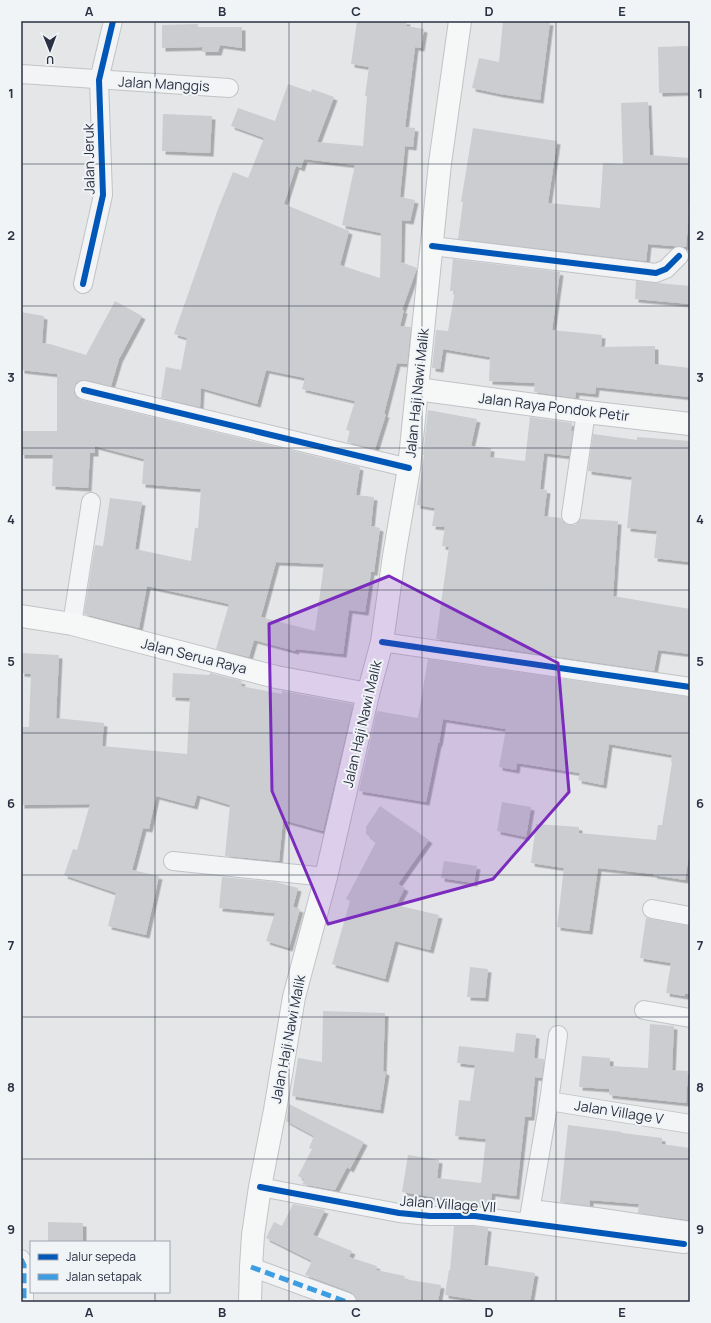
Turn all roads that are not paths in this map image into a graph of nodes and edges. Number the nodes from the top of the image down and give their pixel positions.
1 (113, 21) edge
2 (460, 21) edge
3 (21, 74) edge
4 (99, 80) junction
5 (229, 88) dead end
6 (432, 246) junction
7 (679, 256) dead end
8 (82, 284) dead end
9 (417, 389) junction
10 (84, 390) dead end
11 (586, 412) junction
12 (690, 424) edge
13 (409, 468) junction
14 (91, 502) dead end
15 (572, 515) dead end
16 (21, 616) edge
17 (72, 624) junction
18 (382, 642) junction
19 (690, 687) edge
20 (368, 694) junction
21 (173, 861) dead end
22 (326, 877) junction
23 (652, 909) dead end
24 (690, 916) edge
25 (644, 1010) dead end
26 (690, 1018) edge
27 (558, 1035) dead end
28 (549, 1101) junction
29 (690, 1124) edge
30 (260, 1187) junction
31 (530, 1216) junction
32 (687, 1237) edge
33 (21, 1259) edge
34 (251, 1267) junction
35 (24, 1302) edge
36 (250, 1302) edge
37 (347, 1302) edge

1 - 4 street, Jalan Jeruk
2 - 6 main road, Jalan Haji Nawi Malik
3 - 4 street, Jalan Manggis
4 - 5 street, Jalan Manggis
4 - 8 street, Jalan Jeruk
6 - 7 street
6 - 9 main road, Jalan Haji Nawi Malik
9 - 11 main road, Jalan Raya Pondok Petir
9 - 13 main road, Jalan Haji Nawi Malik
10 - 13 street
11 - 12 main road, Jalan Raya Pondok Petir
11 - 15 street
13 - 18 main road, Jalan Haji Nawi Malik
14 - 17 street
16 - 17 main road, Jalan Serua Raya
17 - 20 main road, Jalan Serua Raya
18 - 19 street
18 - 20 main road, Jalan Haji Nawi Malik
20 - 22 main road, Jalan Haji Nawi Malik
21 - 22 street
22 - 30 main road, Jalan Haji Nawi Malik
23 - 24 street
25 - 26 street
27 - 28 street
28 - 29 street, Jalan Village V
28 - 31 street
30 - 31 street, Jalan Village VII
30 - 34 main road, Jalan Haji Nawi Malik
31 - 32 street, Jalan Village VII
33 - 35 street
34 - 36 main road, Jalan Haji Nawi Malik
34 - 37 street

